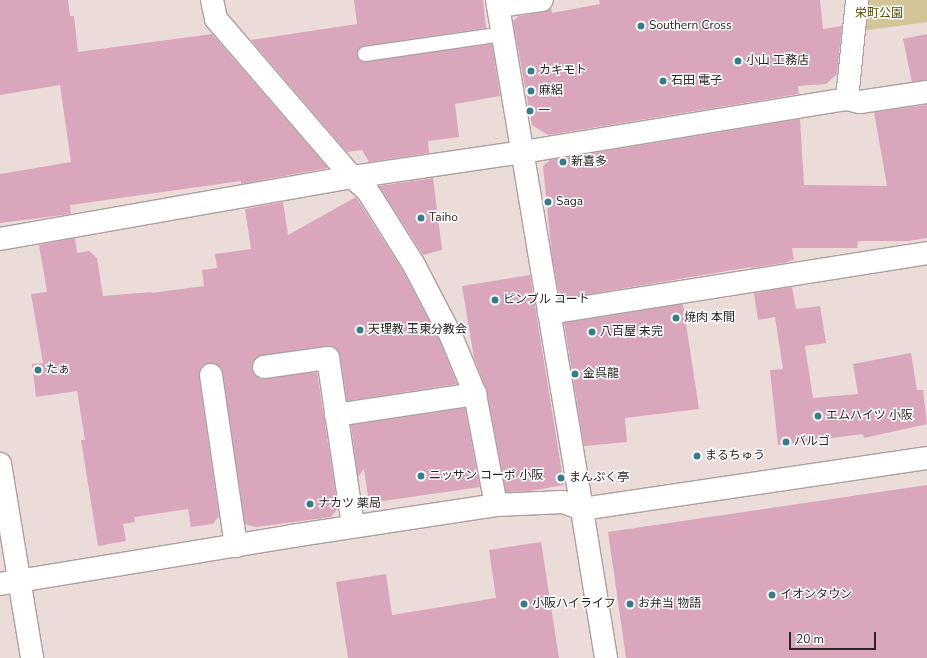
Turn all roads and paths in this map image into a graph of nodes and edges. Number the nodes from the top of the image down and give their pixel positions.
1 (212, 0) edge
2 (542, 0) edge
3 (857, 0) edge
4 (497, 3) edge
5 (502, 34) junction
6 (365, 54) dead end
7 (927, 92) edge
8 (847, 99) junction
9 (523, 152) junction
10 (352, 177) junction
11 (0, 239) edge
12 (927, 253) edge
13 (549, 313) junction
14 (264, 367) dead end
15 (211, 375) dead end
16 (475, 394) junction
17 (336, 415) junction
18 (927, 458) edge
19 (0, 464) edge
20 (496, 505) junction
21 (582, 509) junction
22 (353, 526) junction
23 (236, 546) junction
24 (9, 583) edge
25 (32, 658) edge
26 (606, 658) edge

1 - 10 street
2 - 4 street
3 - 8 street
4 - 5 street
5 - 6 lane
5 - 9 street
7 - 8 street
8 - 9 street
9 - 10 street
9 - 13 street
10 - 11 street
10 - 16 street
12 - 13 street
13 - 21 street
14 - 17 street
15 - 23 street
16 - 17 street
16 - 20 street
17 - 22 street
18 - 21 street
19 - 24 street
20 - 21 street
20 - 22 street
21 - 26 street
22 - 23 street
23 - 24 street
24 - 25 street

